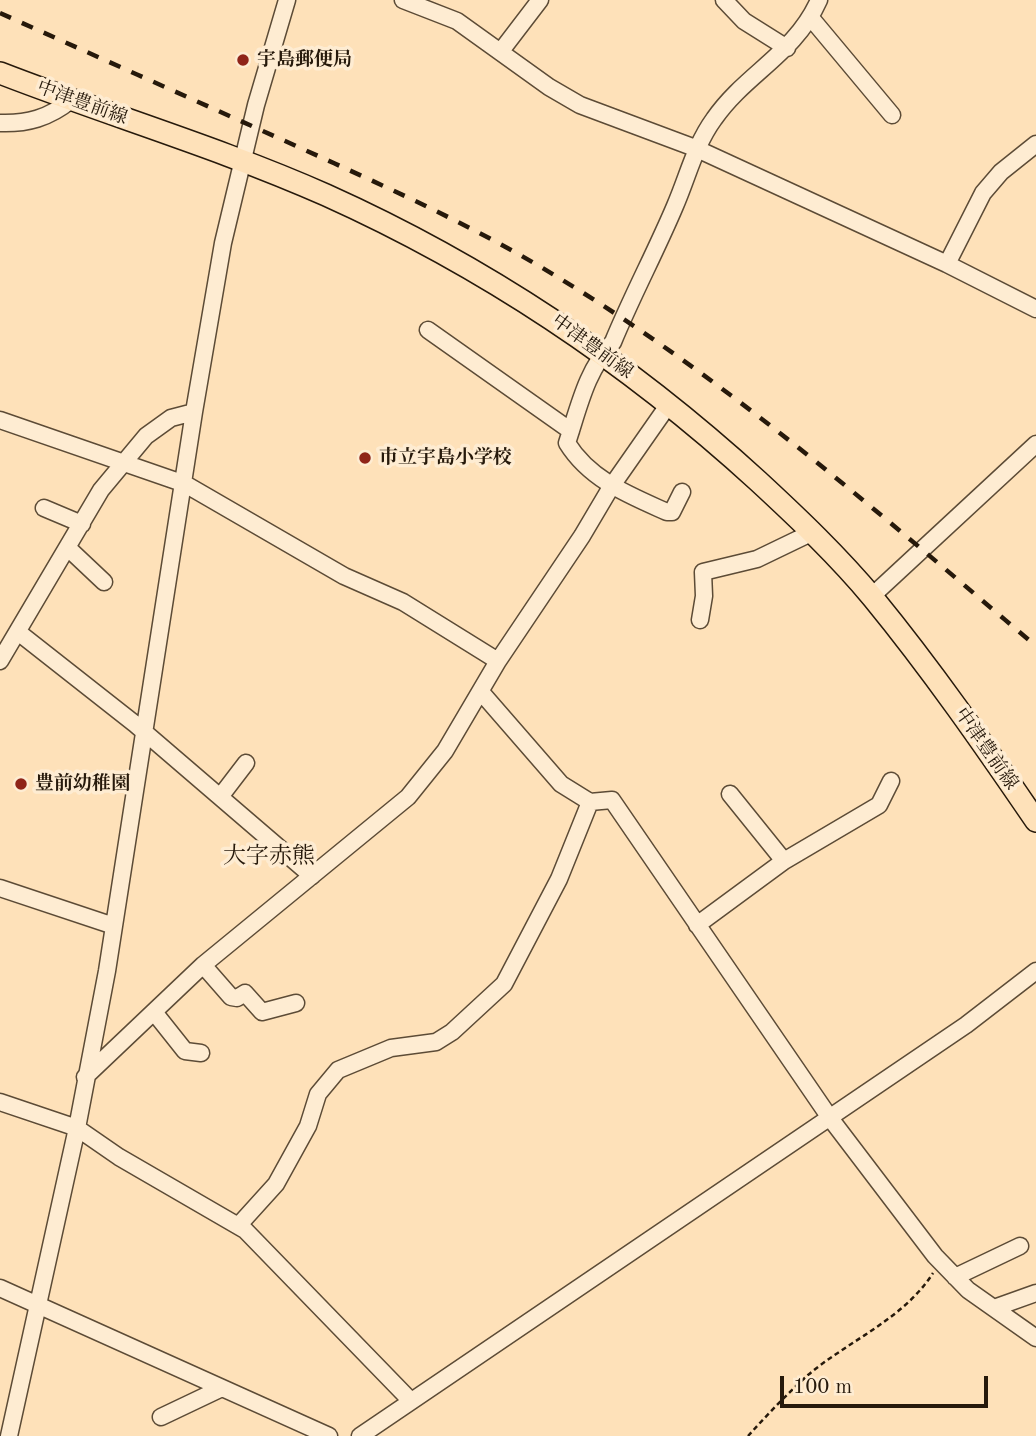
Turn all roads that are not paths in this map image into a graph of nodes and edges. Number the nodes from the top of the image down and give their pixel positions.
1 (287, 0) edge
2 (403, 0) edge
3 (540, 0) edge
4 (724, 0) edge
5 (818, 0) edge
6 (811, 18) junction
7 (787, 48) junction
8 (500, 51) junction
9 (0, 73) edge
10 (71, 100) junction
11 (892, 115) dead end
12 (0, 122) edge
13 (1036, 144) edge
14 (695, 148) junction
15 (242, 160) junction
16 (947, 264) junction
17 (1036, 309) edge
18 (428, 330) dead end
19 (603, 353) junction
20 (669, 404) junction
21 (194, 412) junction
22 (0, 420) edge
23 (571, 431) junction
24 (1036, 444) edge
25 (126, 462) junction
26 (185, 484) junction
27 (611, 487) junction
28 (682, 492) dead end
29 (44, 508) dead end
30 (82, 524) junction
31 (813, 533) junction
32 (69, 549) junction
33 (104, 582) dead end
34 (872, 596) junction
35 (699, 620) dead end
36 (18, 632) junction
37 (0, 661) edge
38 (498, 661) junction
39 (481, 692) junction
40 (145, 734) junction
41 (246, 763) dead end
42 (891, 781) dead end
43 (730, 794) dead end
44 (220, 797) junction
45 (590, 803) junction
46 (1036, 821) edge
47 (785, 861) junction
48 (312, 876) junction
49 (0, 888) edge
50 (697, 925) junction
51 (114, 926) junction
52 (203, 965) junction
53 (1036, 971) edge
54 (296, 1003) dead end
55 (153, 1012) junction
56 (201, 1053) dead end
57 (85, 1077) junction
58 (0, 1102) edge
59 (830, 1118) junction
60 (77, 1128) junction
61 (238, 1226) junction
62 (1020, 1246) dead end
63 (955, 1277) junction
64 (0, 1288) edge
65 (1036, 1293) edge
66 (36, 1305) junction
67 (995, 1308) junction
68 (1036, 1338) edge
69 (222, 1388) junction
70 (411, 1401) junction
71 (161, 1417) dead end
72 (9, 1436) edge
73 (328, 1436) edge
74 (360, 1436) edge

1 - 15 street
2 - 8 street
3 - 8 street
4 - 7 street
5 - 6 street
6 - 7 street
6 - 11 street
7 - 14 street
8 - 14 street
9 - 10 main road, 中津豊前線
10 - 12 street
10 - 15 main road, 中津豊前線
13 - 16 street
14 - 16 street
14 - 19 street
15 - 19 main road, 中津豊前線
15 - 21 street
16 - 17 street
18 - 23 street
19 - 20 main road, 中津豊前線
19 - 23 street
20 - 27 street
20 - 31 main road, 中津豊前線
21 - 25 street
21 - 26 street
22 - 25 street
23 - 27 street
24 - 34 street
25 - 26 street
25 - 30 street
26 - 38 street
26 - 40 street
27 - 28 street
27 - 38 street
29 - 30 street
30 - 32 street
31 - 34 main road, 中津豊前線
31 - 35 street
32 - 33 street
32 - 36 street
34 - 46 main road, 中津豊前線
36 - 37 street
36 - 40 street
38 - 39 street
39 - 45 street
39 - 48 street
40 - 44 street
40 - 51 street
41 - 44 street
42 - 47 street
43 - 47 street
44 - 48 street
45 - 50 street
45 - 61 street
47 - 50 street
48 - 52 street
49 - 51 street
50 - 59 street
51 - 57 street
52 - 54 street
52 - 55 street
53 - 59 street
55 - 56 street
55 - 57 street
57 - 60 street
58 - 60 street
59 - 63 street
59 - 70 street
60 - 61 street
60 - 66 street
61 - 70 street
62 - 63 street
63 - 67 street
64 - 66 street
65 - 67 street
66 - 69 street
66 - 72 street
67 - 68 street
69 - 71 street
69 - 73 street
70 - 74 street

